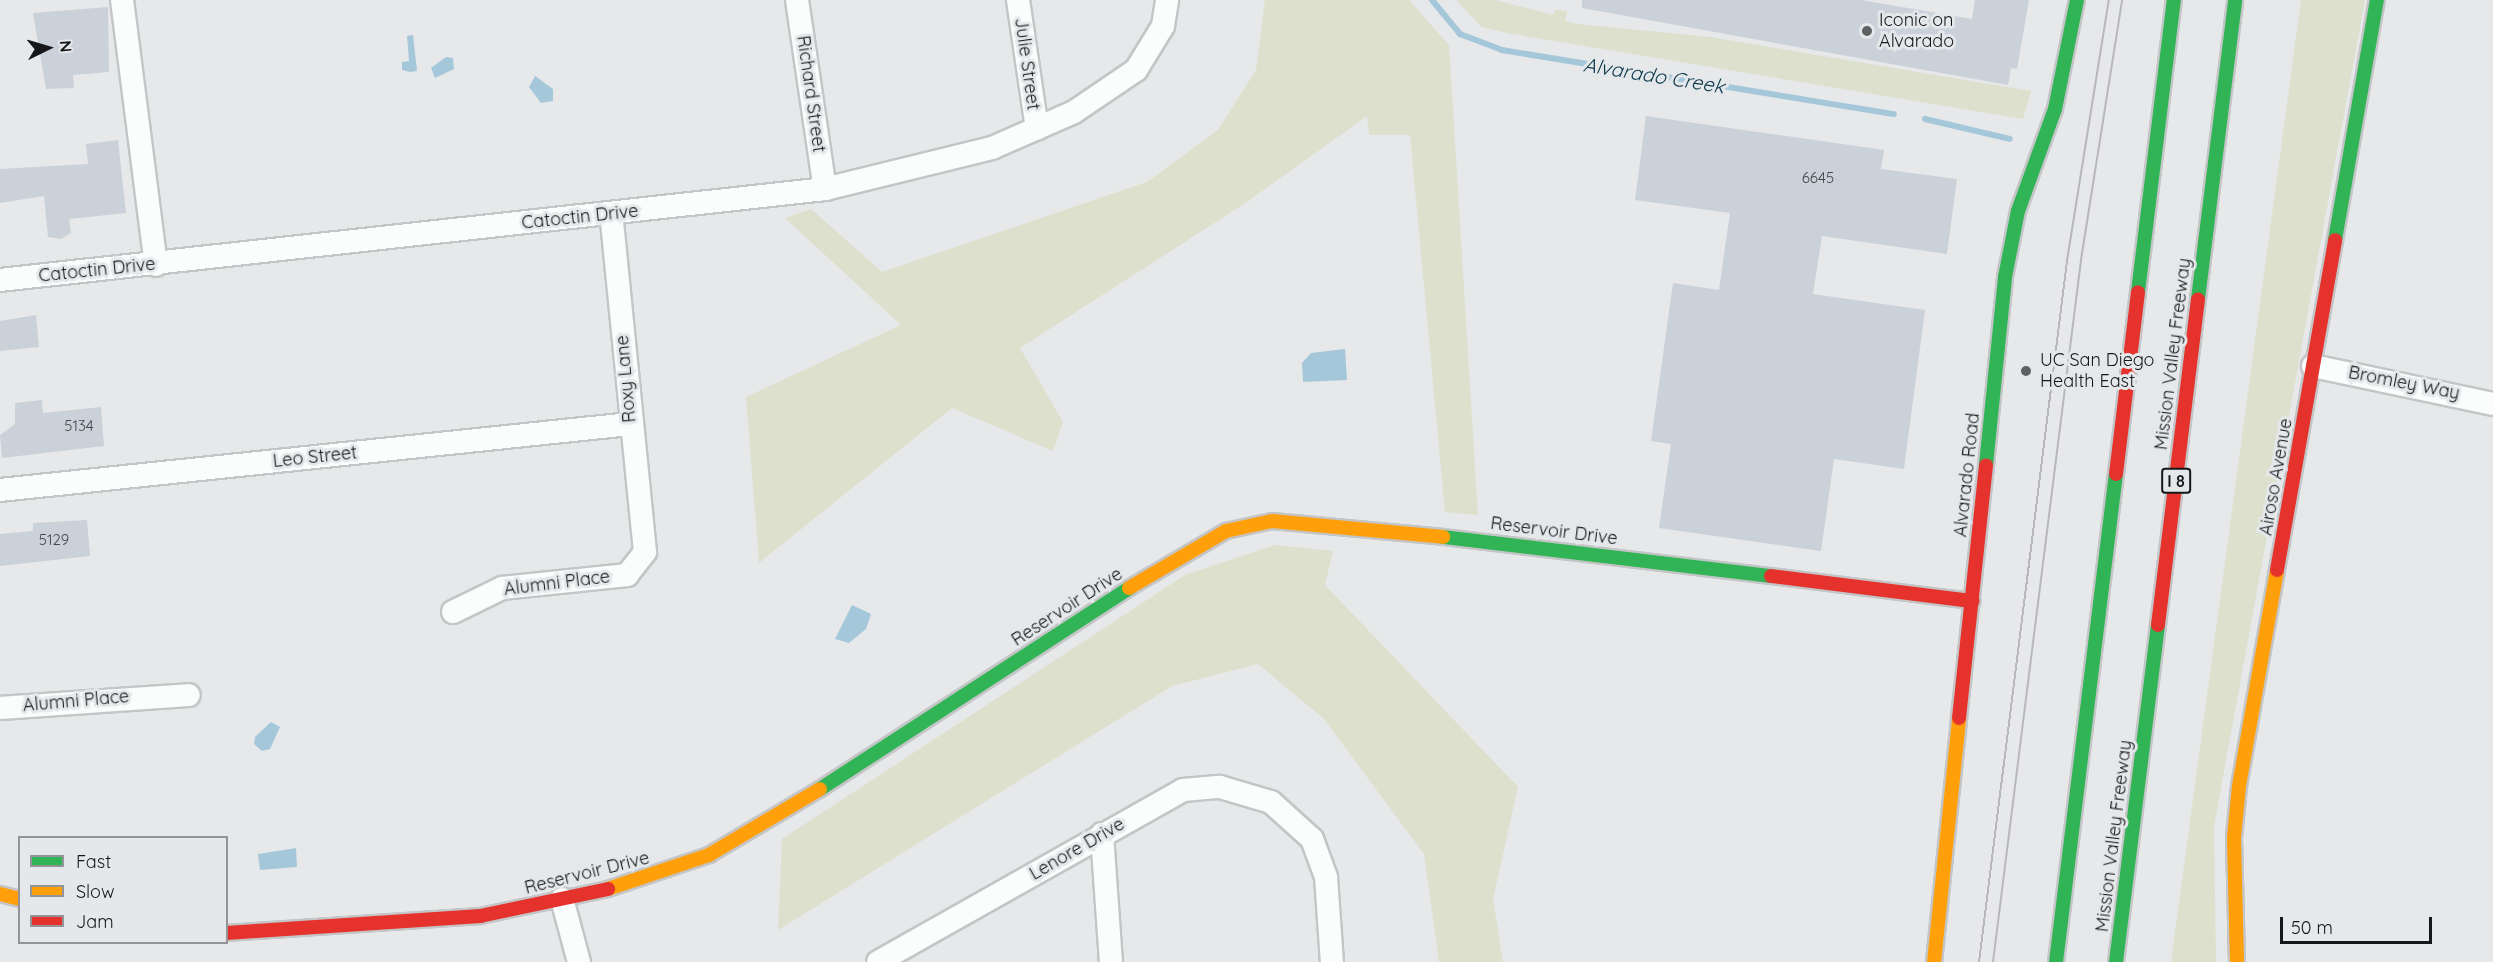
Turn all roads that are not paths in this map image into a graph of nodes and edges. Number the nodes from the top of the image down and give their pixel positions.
1 (122, 0) edge
2 (797, 0) edge
3 (1018, 0) edge
4 (1167, 0) edge
5 (2077, 0) edge
6 (2174, 0) edge
7 (2235, 0) edge
8 (2377, 0) edge
9 (1037, 129) junction
10 (825, 189) junction
11 (611, 214) junction
12 (156, 265) junction
13 (0, 280) edge
14 (2313, 366) junction
15 (2493, 404) edge
16 (630, 424) junction
17 (0, 490) edge
18 (644, 543) joint
19 (1972, 601) junction
20 (453, 612) dead end
21 (189, 695) dead end
22 (0, 708) edge
23 (1102, 834) junction
24 (0, 894) edge
25 (18, 898) edge
26 (562, 899) junction
27 (228, 933) edge
28 (892, 960) edge
29 (579, 962) edge
30 (1111, 962) edge
31 (1332, 962) edge
32 (1934, 962) edge
33 (2056, 962) edge
34 (2116, 962) edge
35 (2237, 962) edge

1 - 12 street
2 - 10 street, Richard Street
3 - 9 street, Julie Street
4 - 9 street, Catoctin Drive
5 - 19 main road, Alvarado Road
6 - 33 main road
7 - 34 main road, Mission Valley Freeway / I 8
8 - 14 main road, Airoso Avenue
9 - 10 street, Catoctin Drive
10 - 11 street, Catoctin Drive
11 - 12 street, Catoctin Drive
11 - 16 street, Roxy Lane
12 - 13 street, Catoctin Drive
14 - 15 street, Bromley Way
14 - 35 main road, Airoso Avenue
16 - 17 street, Leo Street
16 - 18 street, Roxy Lane
18 - 20 street, Alumni Place
19 - 26 main road, Reservoir Drive
19 - 32 main road, Alvarado Road
21 - 22 street, Alumni Place
23 - 28 street, Lenore Drive
23 - 30 street
23 - 31 street, Lenore Drive
24 - 25 main road
26 - 27 main road, Reservoir Drive
26 - 29 street

